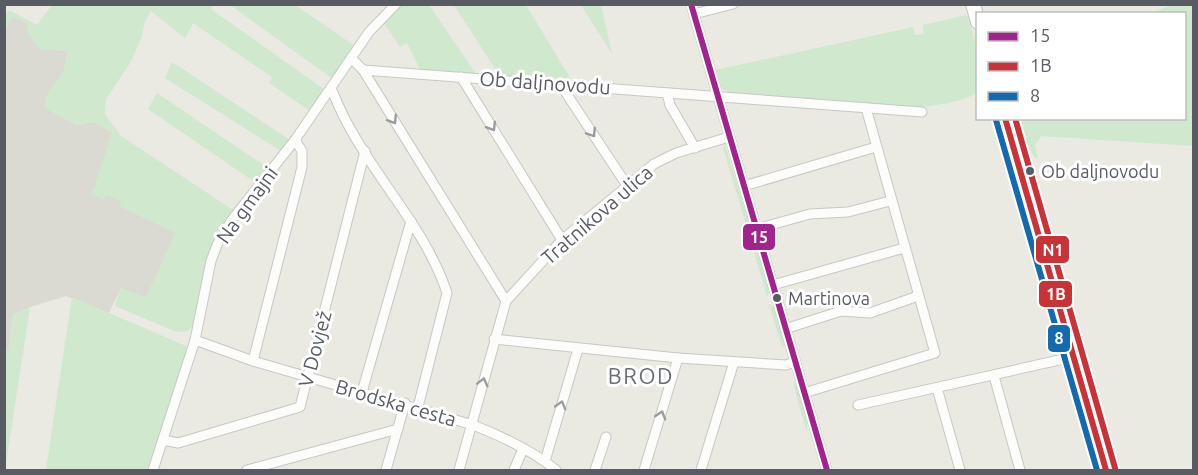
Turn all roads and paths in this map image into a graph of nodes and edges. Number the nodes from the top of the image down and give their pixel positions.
1 (396, 4) edge
2 (733, 4) edge
3 (692, 9) edge
4 (351, 58) junction
5 (363, 70) junction
6 (461, 77) junction
7 (560, 84) junction
8 (331, 88) junction
9 (667, 93) junction
10 (718, 96) junction
11 (866, 108) junction
12 (922, 112) dead end
13 (1006, 120) edge
14 (729, 137) junction
15 (295, 140) junction
16 (876, 147) junction
17 (695, 148) junction
18 (365, 151) junction
19 (744, 186) junction
20 (628, 188) junction
21 (890, 201) junction
22 (411, 221) junction
23 (756, 229) junction
24 (562, 240) junction
25 (904, 248) junction
26 (772, 285) junction
27 (918, 296) junction
28 (506, 301) junction
29 (785, 329) junction
30 (494, 339) junction
31 (195, 340) junction
32 (578, 349) junction
33 (1073, 357) junction
34 (678, 358) junction
35 (253, 361) junction
36 (734, 362) junction
37 (795, 362) junction
38 (994, 376) junction
39 (309, 378) junction
40 (937, 388) junction
41 (362, 392) junction
42 (804, 393) junction
43 (405, 403) junction
44 (858, 405) dead end
45 (418, 407) junction
46 (472, 425) junction
47 (398, 429) junction
48 (606, 437) dead end
49 (163, 440) junction
50 (523, 449) junction
51 (545, 461) junction
52 (958, 470) edge
53 (153, 471) edge
54 (247, 471) edge
55 (386, 471) edge
56 (459, 471) edge
57 (514, 471) edge
58 (556, 471) edge
59 (595, 471) edge
60 (644, 471) edge
61 (700, 471) edge
62 (827, 471) edge
63 (1020, 471) edge
64 (1106, 471) edge

1 - 4 street, Na gmajni
2 - 3 street
3 - 10 street
4 - 5 street
4 - 8 street, Na gmajni
5 - 6 street, Ob daljnovodu
5 -> 28 street
6 - 7 street, Ob daljnovodu
6 -> 24 street
7 - 9 street, Ob daljnovodu
7 -> 20 street
8 - 15 street, Na gmajni
8 - 18 street
9 - 10 street, Ob daljnovodu
9 - 17 street
10 - 11 street, Ob daljnovodu
10 - 14 street
11 - 12 street, Ob daljnovodu
11 - 16 street
13 - 33 main road
14 - 17 street, Tratnikova ulica
14 - 19 street
15 - 31 street, Na gmajni
15 - 35 street
16 - 19 street
16 - 21 street
17 - 20 street, Tratnikova ulica
18 - 22 street
18 - 39 street, V Dovjež
19 - 23 street
20 - 24 street, Tratnikova ulica
21 - 23 street
21 - 25 street
22 - 41 street
22 - 45 street
23 - 26 street
24 - 28 street, Tratnikova ulica
25 - 26 street
25 - 27 street
26 - 29 street
27 - 29 street
27 - 42 street
28 - 30 street, Tratnikova ulica
29 - 37 street
30 - 32 street
46 -> 30 street, Tratnikova ulica
31 - 35 street, Brodska cesta
31 - 49 street, Na gmajni
32 - 34 street
51 -> 32 street
33 - 38 street
33 - 64 main road
34 - 36 street
60 -> 34 street
35 - 39 street, Brodska cesta
36 - 37 street
36 - 61 street
37 - 42 street
38 - 40 street
38 - 63 street
39 - 41 street, Brodska cesta
39 - 49 street, V Dovjež
40 - 44 street
40 - 52 street
41 - 43 street, Brodska cesta
42 - 62 street
43 - 45 street, Brodska cesta
43 - 47 street
45 - 46 street, Brodska cesta
46 - 50 street, Brodska cesta
46 - 56 street, Tratnikova ulica
47 - 54 street
47 - 55 street
48 - 59 street
49 - 53 street, Na gmajni
50 - 51 street, Brodska cesta
50 - 57 street
51 - 58 street, Brodska cesta

